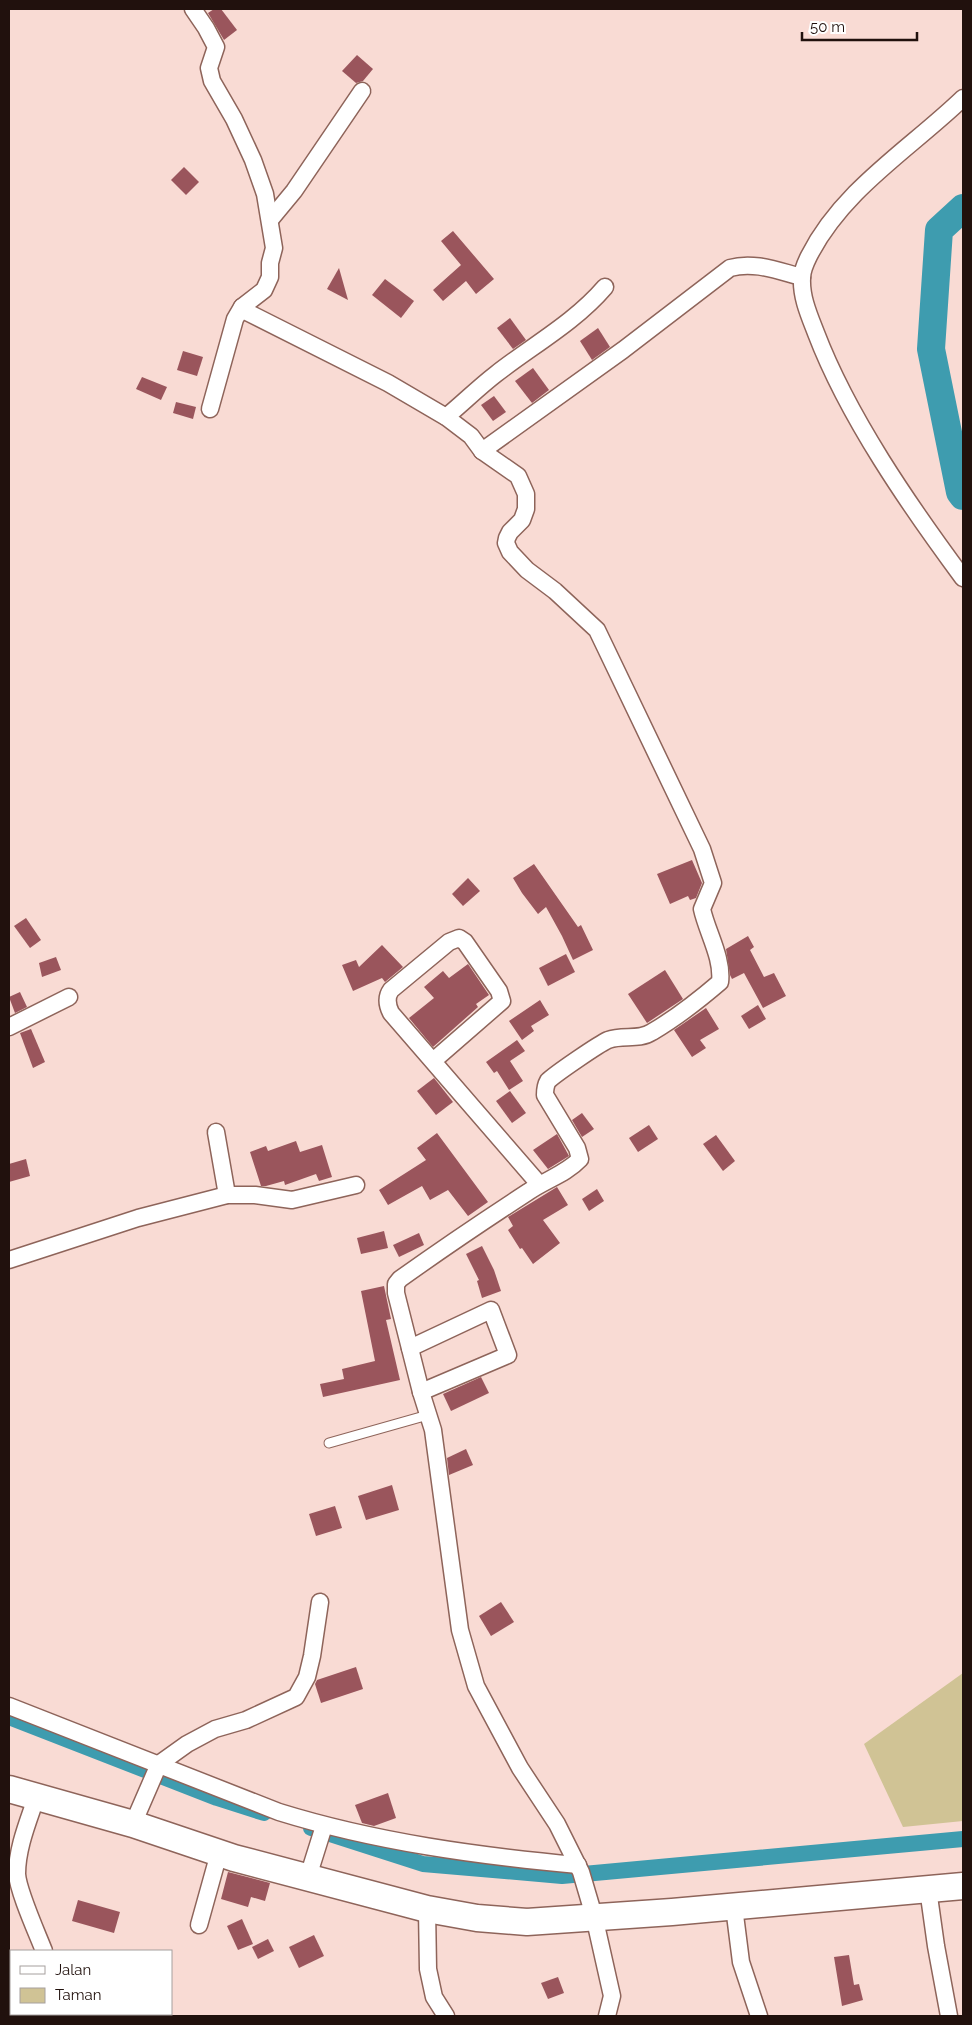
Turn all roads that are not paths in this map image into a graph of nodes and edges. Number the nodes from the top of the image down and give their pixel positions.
1 (193, 9) edge
2 (362, 91) dead end
3 (963, 98) edge
4 (270, 220) junction
5 (802, 277) junction
6 (605, 287) dead end
7 (242, 307) junction
8 (210, 409) dead end
9 (446, 417) junction
10 (482, 451) junction
11 (963, 578) edge
12 (69, 997) dead end
13 (9, 1027) edge
14 (433, 1061) junction
15 (216, 1132) dead end
16 (539, 1184) junction
17 (356, 1185) dead end
18 (227, 1195) junction
19 (9, 1260) edge
20 (410, 1348) junction
21 (421, 1392) junction
22 (428, 1415) junction
23 (329, 1443) dead end
24 (320, 1602) dead end
25 (9, 1706) edge
26 (157, 1767) junction
27 (9, 1789) edge
28 (36, 1798) junction
29 (137, 1813) junction
30 (324, 1827) junction
31 (219, 1853) junction
32 (310, 1869) junction
33 (579, 1869) junction
34 (963, 1886) edge
35 (928, 1889) junction
36 (734, 1907) junction
37 (427, 1909) junction
38 (592, 1913) junction
39 (199, 1925) dead end
40 (44, 1950) edge
41 (446, 2016) edge
42 (606, 2016) edge
43 (759, 2016) edge
44 (949, 2016) edge

1 - 4 street
2 - 4 street
3 - 5 street
4 - 7 street
5 - 10 street
5 - 11 street
6 - 9 street
7 - 8 street
7 - 9 street
9 - 10 street
10 - 16 street
12 - 13 street
14 - 14 street
14 - 16 street
15 - 18 street
16 - 20 street
17 - 18 street
18 - 19 street
20 - 21 street
20 - 21 street
21 - 22 street
22 - 23 lane
22 - 33 street
24 - 26 street
25 - 26 street
26 - 29 street
26 - 30 street
27 - 28 main road
28 - 29 main road
28 - 40 street
29 - 31 main road
30 - 32 street
30 - 33 street
31 - 32 main road
31 - 39 street
32 - 37 main road
33 - 38 street
34 - 35 main road
35 - 36 main road
35 - 44 street
36 - 38 main road
36 - 43 street
37 - 38 main road
37 - 41 street
38 - 42 street

